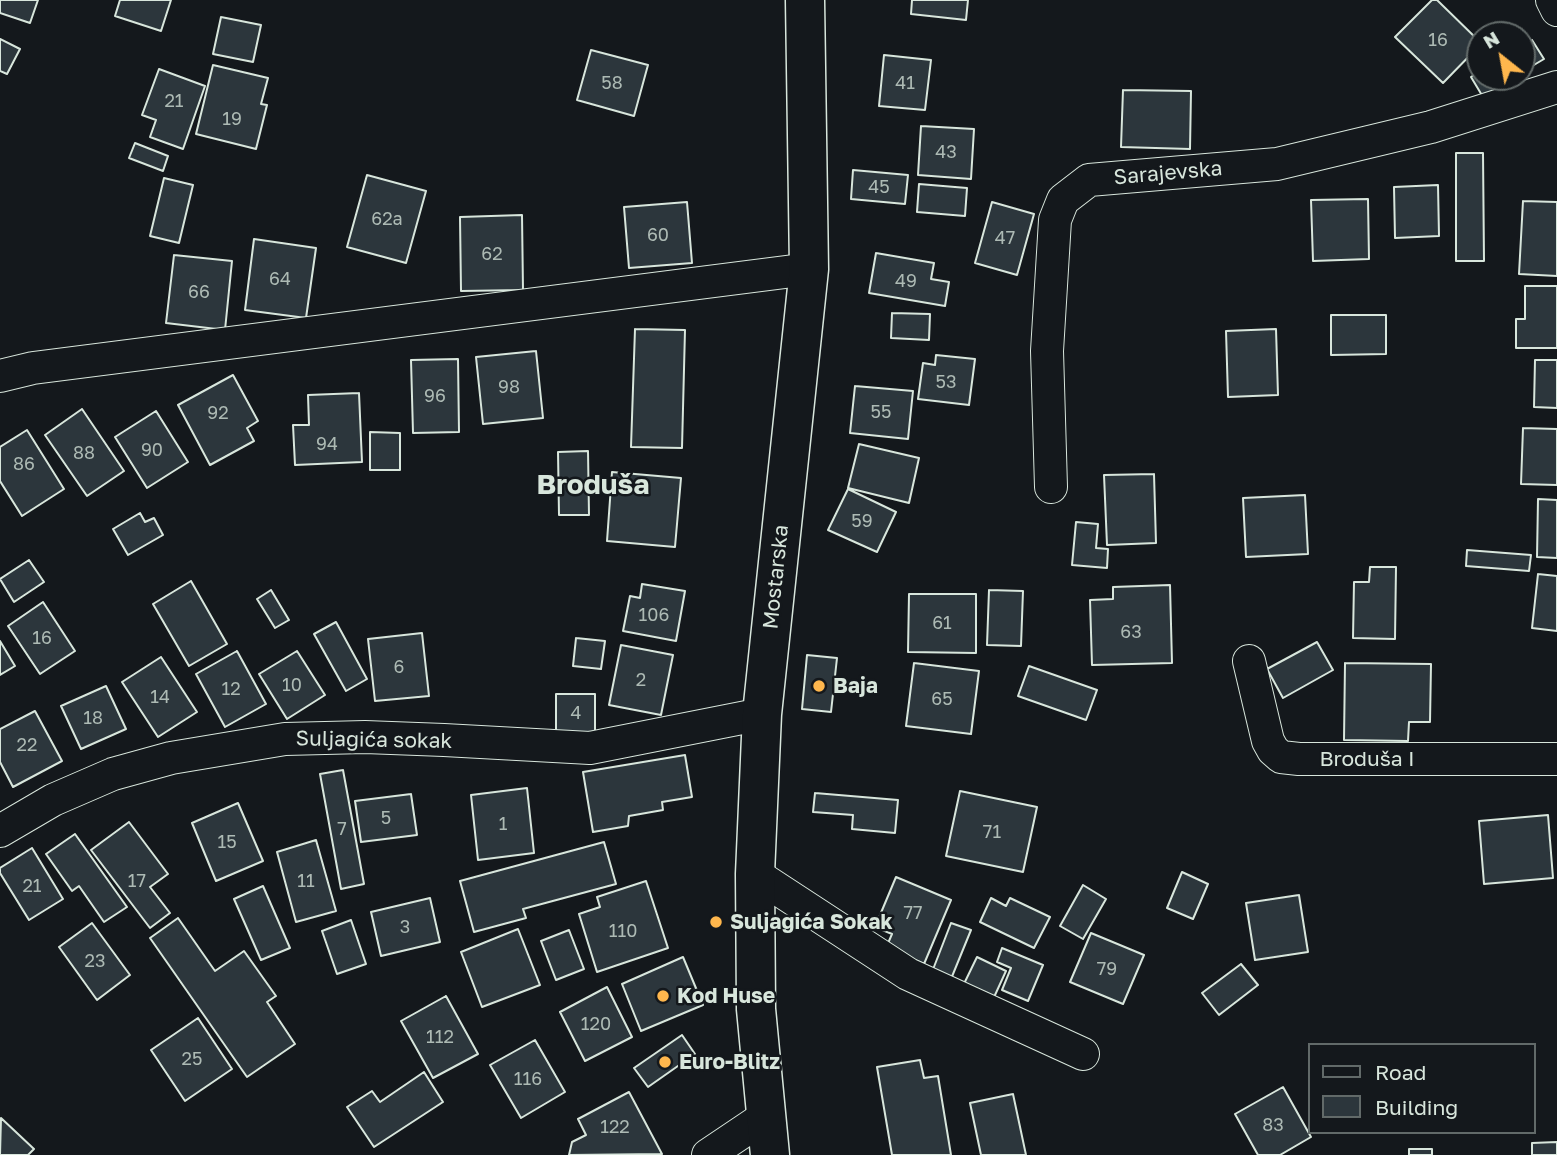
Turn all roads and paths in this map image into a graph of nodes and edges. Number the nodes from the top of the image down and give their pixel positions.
1 (806, 0) edge
2 (1552, 0) edge
3 (1557, 10) edge
4 (1557, 87) edge
5 (809, 269) junction
6 (0, 376) edge
7 (1051, 486) dead end
8 (1249, 661) dead end
9 (762, 714) junction
10 (1557, 759) edge
11 (0, 831) edge
12 (755, 874) junction
13 (1083, 1054) dead end
14 (766, 1116) junction
15 (708, 1155) edge
16 (770, 1155) edge

1 - 5 main road, Mostarska
2 - 3 street
4 - 7 street, Sarajevska
5 - 6 street
5 - 9 main road, Mostarska
8 - 10 street, Broduša I
9 - 11 street, Suljagića sokak
9 - 12 main road, Mostarska
12 - 13 street
12 - 14 main road, Mostarska
14 - 15 street
14 - 16 main road, Mostarska

